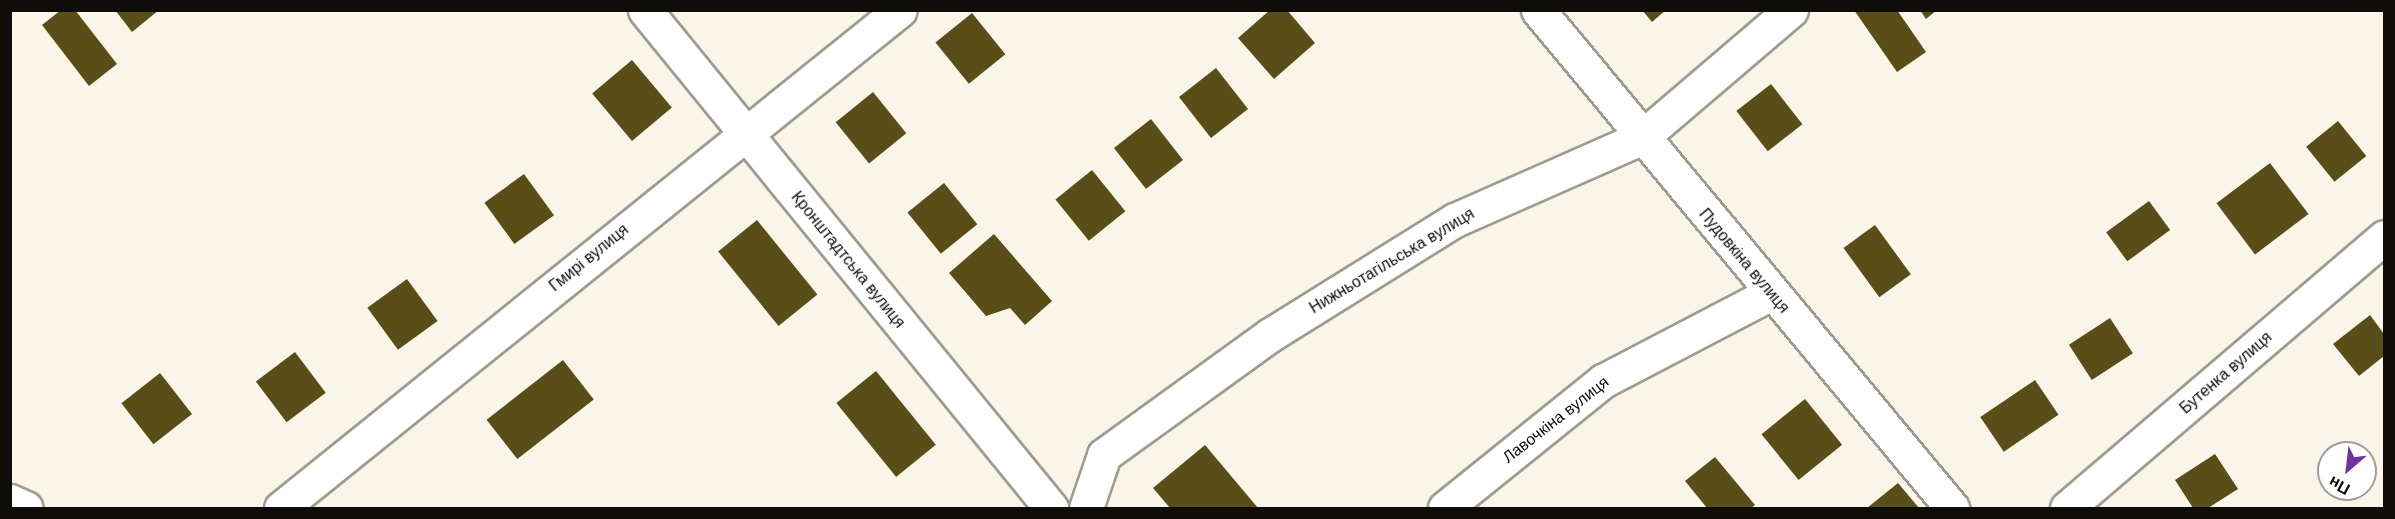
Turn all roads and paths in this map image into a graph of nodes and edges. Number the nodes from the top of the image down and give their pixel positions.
1 (645, 10) edge
2 (900, 10) edge
3 (1538, 10) edge
4 (1791, 10) edge
5 (744, 132) junction
6 (1641, 138) junction
7 (2385, 237) edge
8 (1771, 293) junction
9 (10, 501) edge
10 (26, 508) edge
11 (281, 508) edge
12 (1051, 508) edge
13 (1086, 508) edge
14 (1445, 508) edge
15 (1952, 508) edge
16 (2067, 508) edge

1 - 5 street, Кронштадтська вулиця
2 - 5 street, Гмирі вулиця
3 - 6 street, Пудовкіна вулиця
4 - 6 street, Нижньотагільська вулиця
5 - 11 street, Гмирі вулиця
5 - 12 street, Кронштадтська вулиця
6 - 8 street, Пудовкіна вулиця
6 - 13 street, Нижньотагільська вулиця
7 - 16 street, Бутенка вулиця
8 - 14 street, Лавочкіна вулиця
8 - 15 street, Пудовкіна вулиця
9 - 10 street

